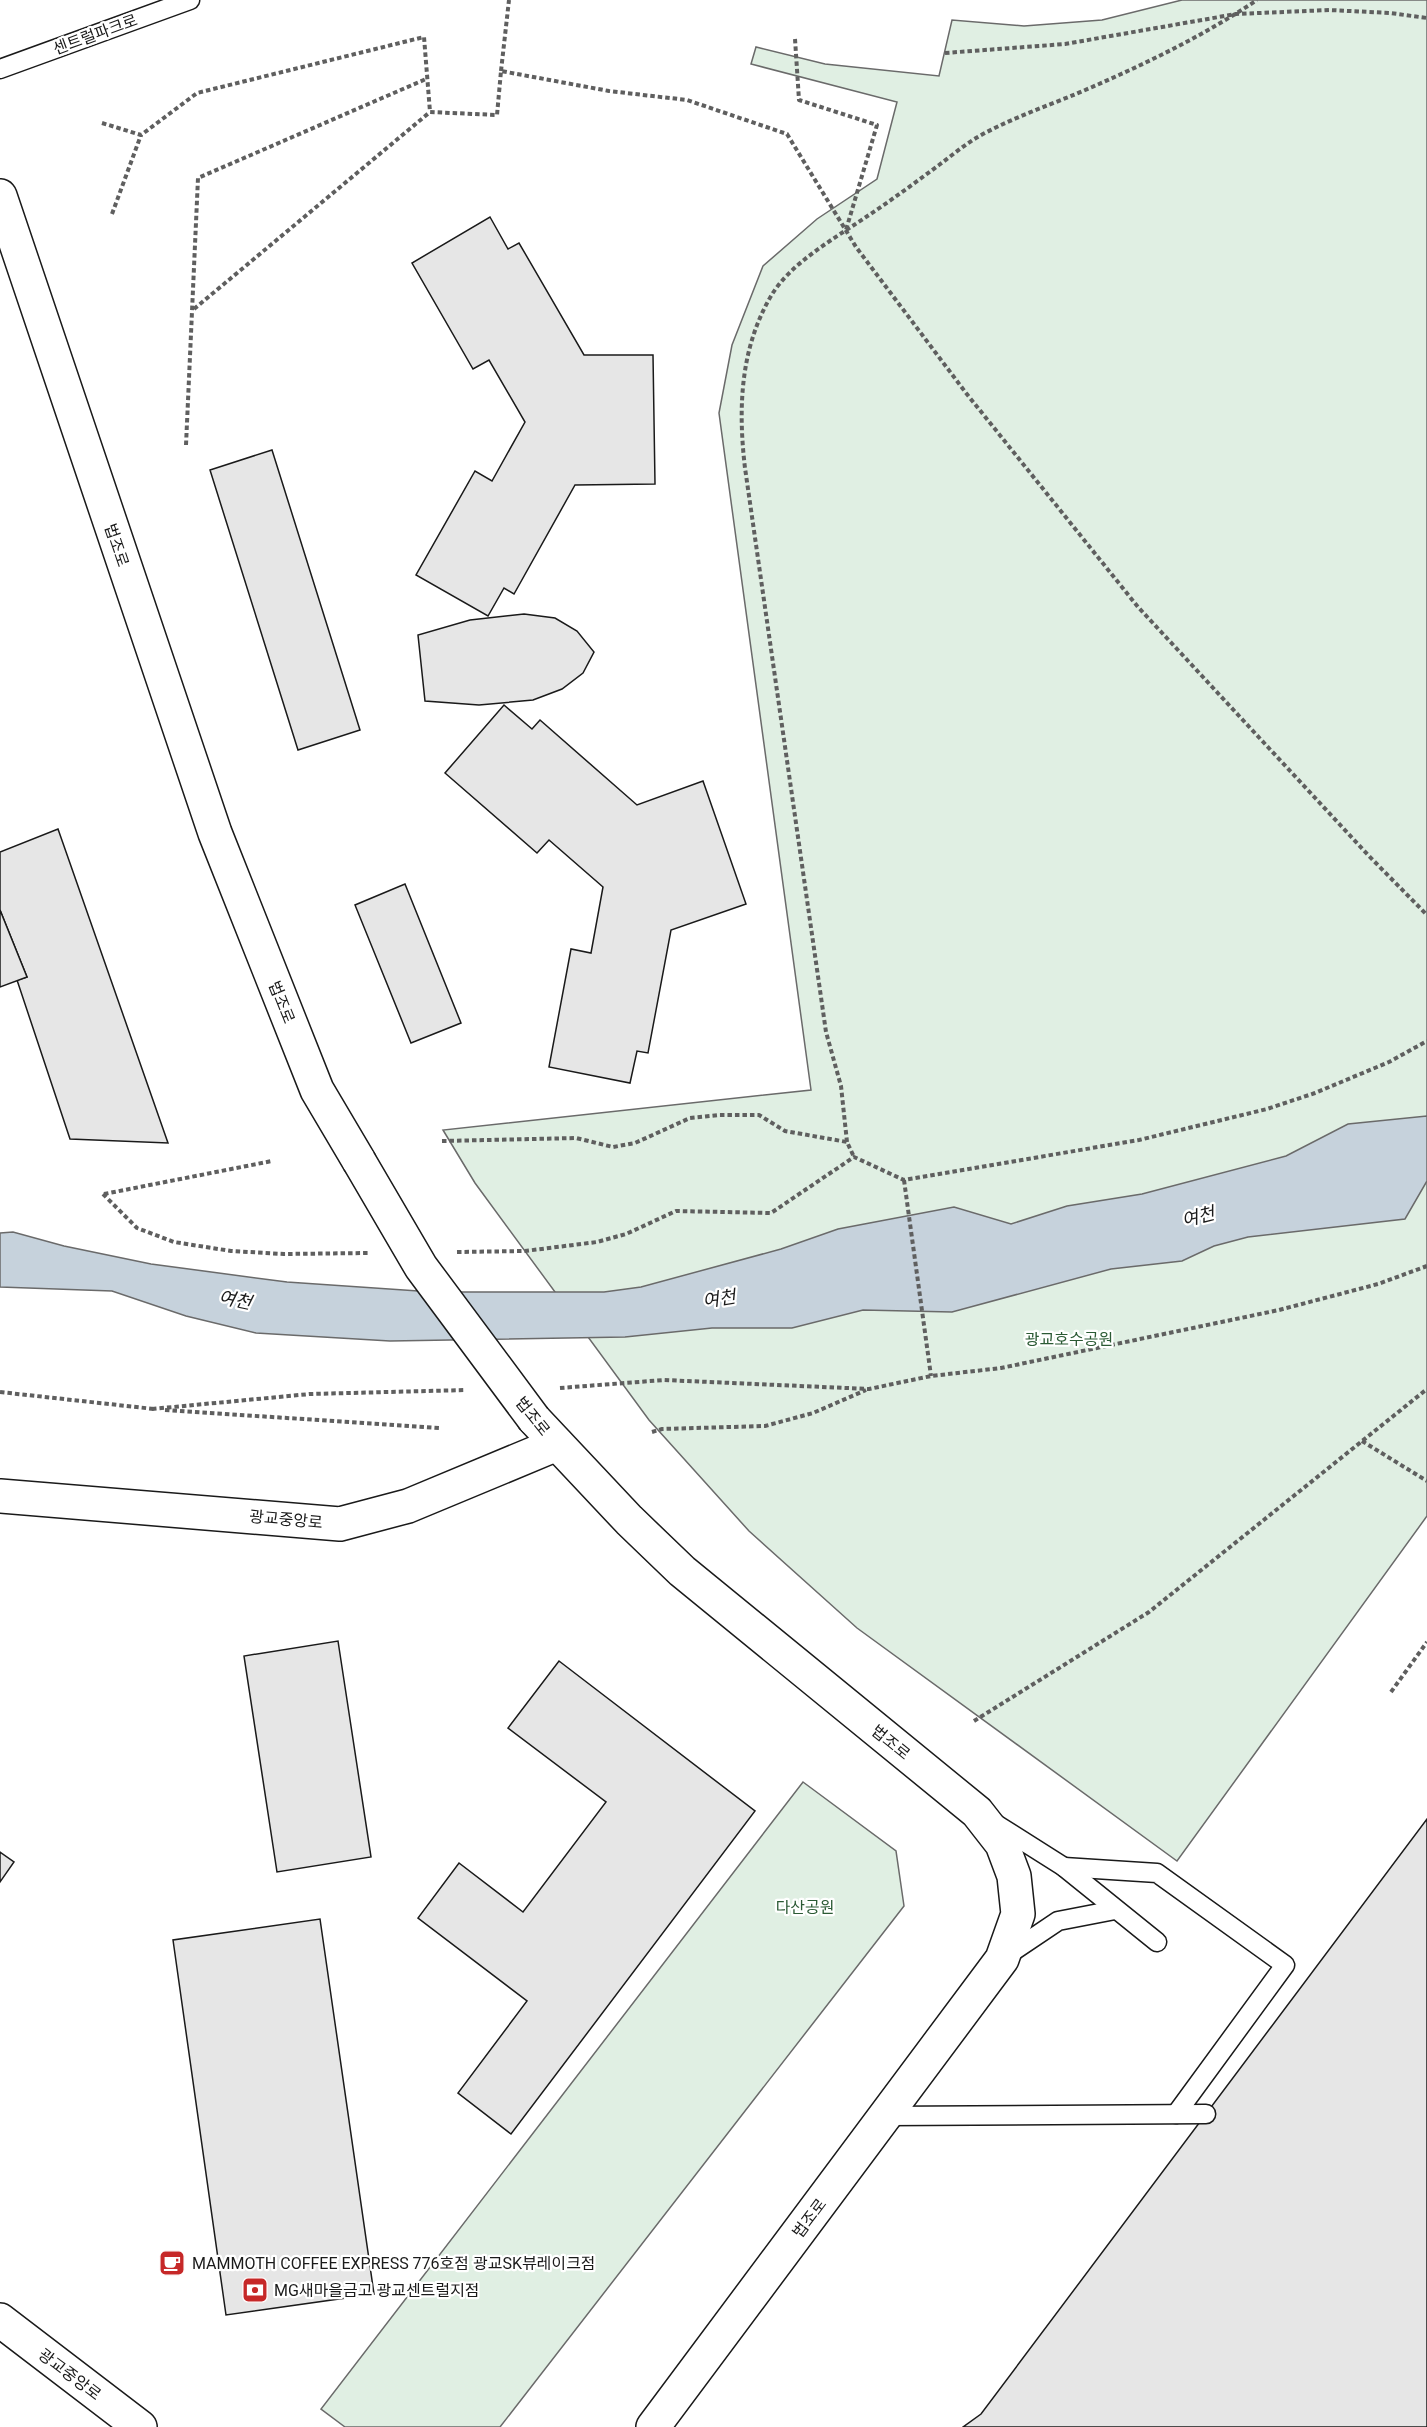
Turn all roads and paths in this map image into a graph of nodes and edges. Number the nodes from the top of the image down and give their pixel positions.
1 (190, 0) edge
2 (509, 0) edge
3 (1257, 0) edge
4 (1236, 14) junction
5 (1427, 18) edge
6 (795, 39) dead end
7 (945, 53) dead end
8 (0, 69) edge
9 (501, 71) junction
10 (426, 79) junction
11 (430, 112) junction
12 (102, 123) dead end
13 (141, 135) junction
14 (0, 196) edge
15 (112, 214) dead end
16 (846, 231) junction
17 (193, 309) junction
18 (186, 445) dead end
19 (1427, 915) edge
20 (1427, 1041) edge
21 (442, 1141) dead end
22 (847, 1142) junction
23 (854, 1157) junction
24 (272, 1161) dead end
25 (904, 1180) junction
26 (456, 1252) dead end
27 (376, 1253) dead end
28 (1427, 1266) edge
29 (931, 1376) junction
30 (558, 1389) dead end
31 (869, 1389) junction
32 (1427, 1389) edge
33 (476, 1390) dead end
34 (0, 1392) edge
35 (152, 1409) junction
36 (440, 1428) dead end
37 (652, 1432) dead end
38 (1362, 1441) junction
39 (557, 1444) junction
40 (1427, 1481) edge
41 (0, 1496) edge
42 (1427, 1642) edge
43 (1391, 1692) dead end
44 (974, 1721) dead end
45 (977, 1812) junction
46 (1064, 1867) junction
47 (1115, 1910) junction
48 (1157, 1942) dead end
49 (1002, 1959) junction
50 (1176, 2114) junction
51 (1206, 2114) dead end
52 (885, 2116) junction
53 (0, 2320) edge
54 (140, 2427) edge
55 (653, 2427) edge

1 - 8 lane, 센트럴파크로
2 - 9 path
3 - 4 path
4 - 5 path
4 - 7 path
4 - 16 path
6 - 16 path
9 - 11 path
9 - 16 path
10 - 11 path
10 - 13 path
10 - 17 path
11 - 17 path
12 - 13 path
13 - 15 path
14 - 39 street, 법조로, bridge
16 - 19 path
16 - 22 path
17 - 18 path
20 - 25 path
21 - 22 path
22 - 23 path
23 - 25 path
23 - 26 path
24 - 27 path
25 - 29 path
28 - 29 path
29 - 31 path
30 - 31 path
31 - 37 path
32 - 38 path
33 - 35 path
34 - 35 path
35 - 36 path
38 - 40 path
38 - 44 path
39 - 41 street, 광교중앙로
39 - 45 street, 법조로
42 - 43 path
45 - 46 lane
45 - 49 street, 법조로
46 - 47 lane
46 - 50 lane
47 - 48 lane
47 - 49 lane
49 - 52 street, 법조로
50 - 51 lane
50 - 52 lane
52 - 55 street, 법조로
53 - 54 street, 광교중앙로

